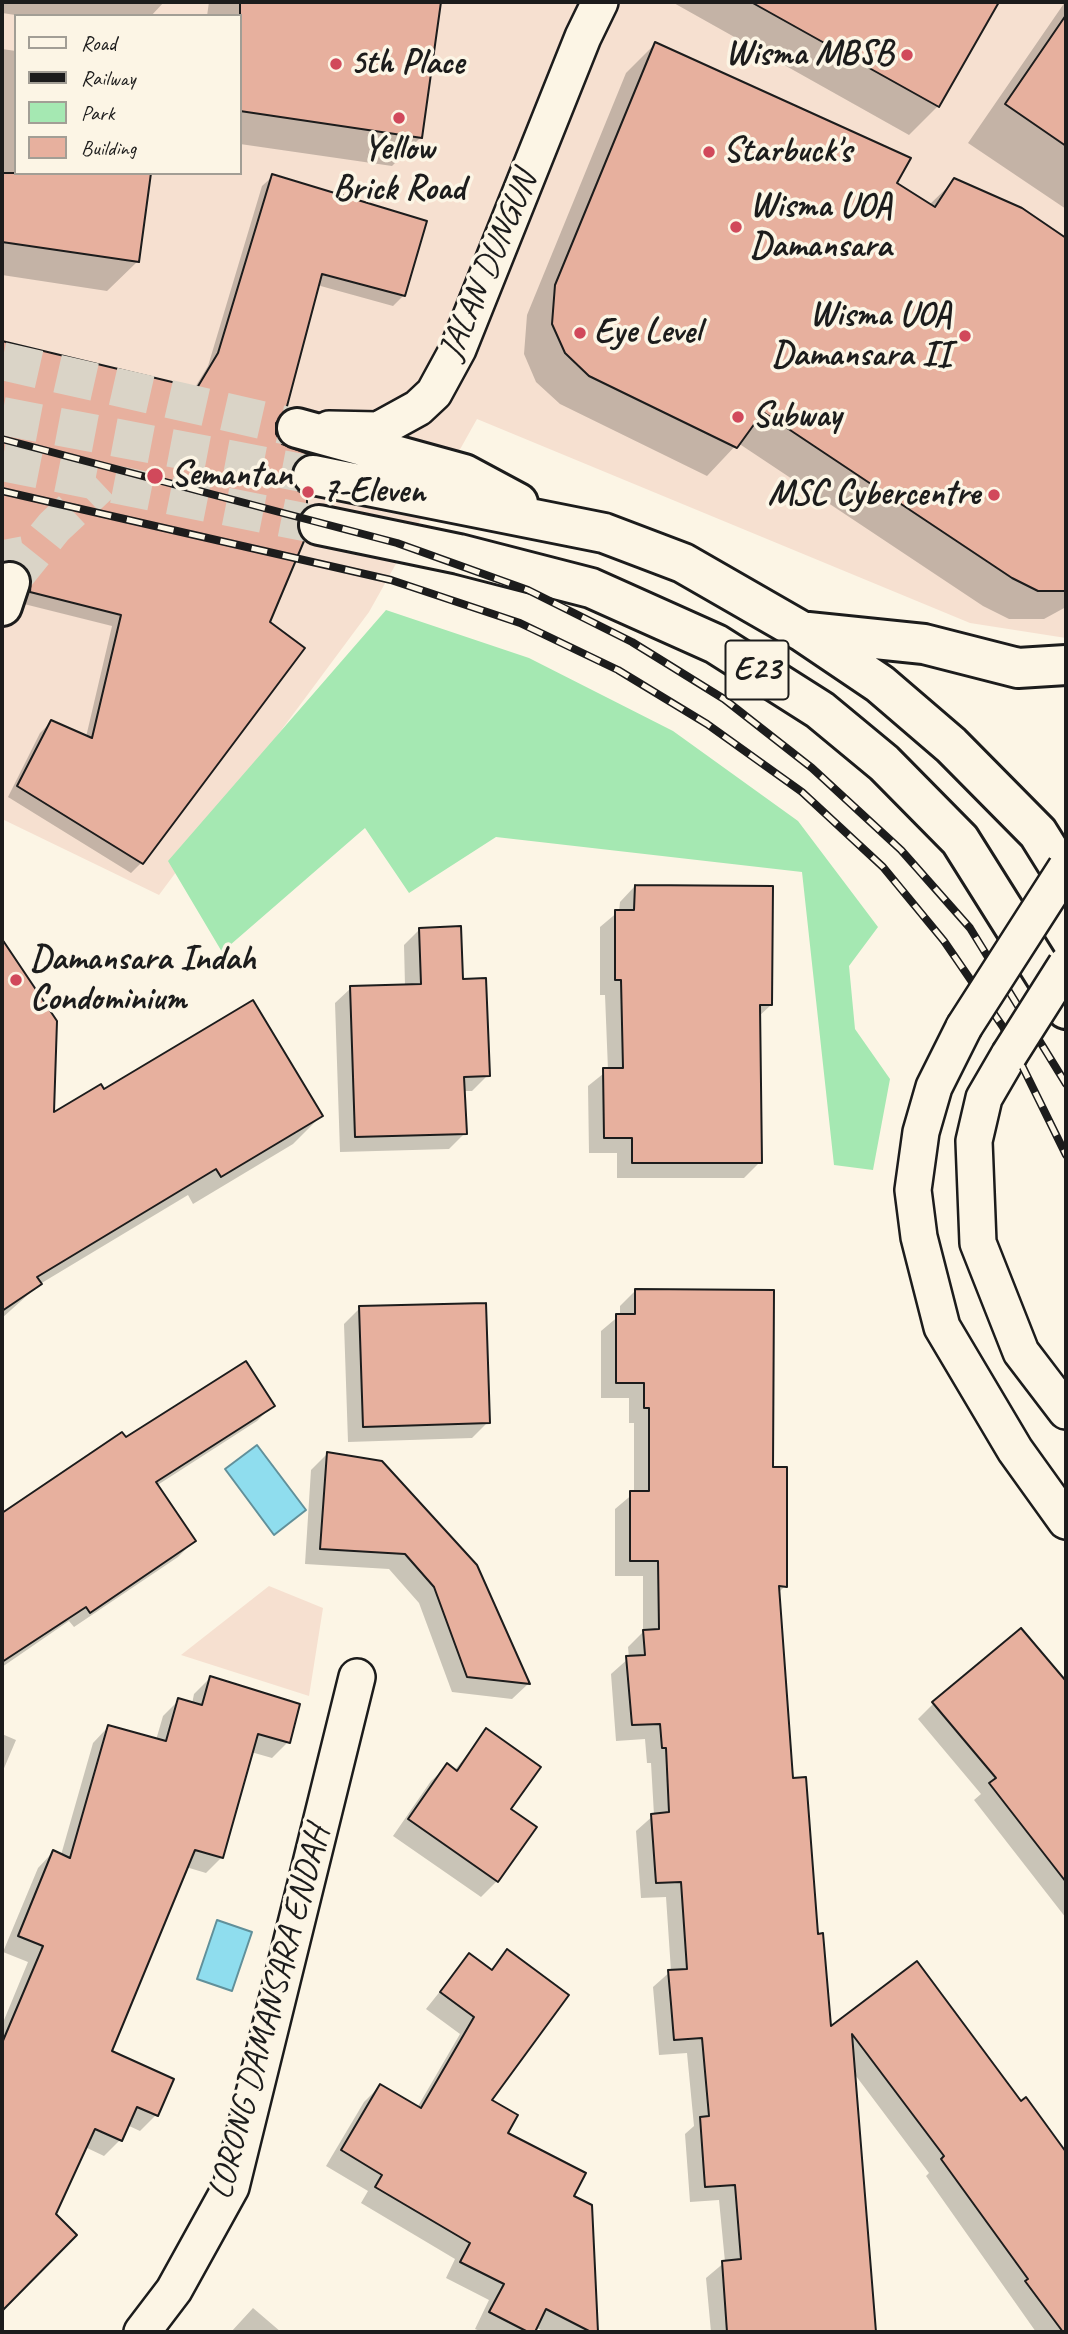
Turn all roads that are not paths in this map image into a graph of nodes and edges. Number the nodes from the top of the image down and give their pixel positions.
1 (600, 2) edge
2 (297, 428) joint
3 (313, 475) tunnel mouth
4 (550, 520) junction
5 (319, 525) tunnel mouth
6 (803, 632) junction
7 (1066, 665) edge
8 (1066, 868) edge
9 (1066, 878) edge
10 (1066, 965) edge
11 (1066, 1009) edge
12 (1066, 1411) edge
13 (1066, 1521) edge
14 (358, 1677) dead end
15 (142, 2332) edge

1 - 2 street, JALAN DUNGUN
2 - 4 highway, E23
3 - 4 highway, E23
4 - 6 highway, E23
5 - 11 highway, E23
6 - 7 highway
6 - 9 highway, E23
8 - 13 street, bridge
10 - 12 street, bridge
14 - 15 street, LORONG DAMANSARA ENDAH

